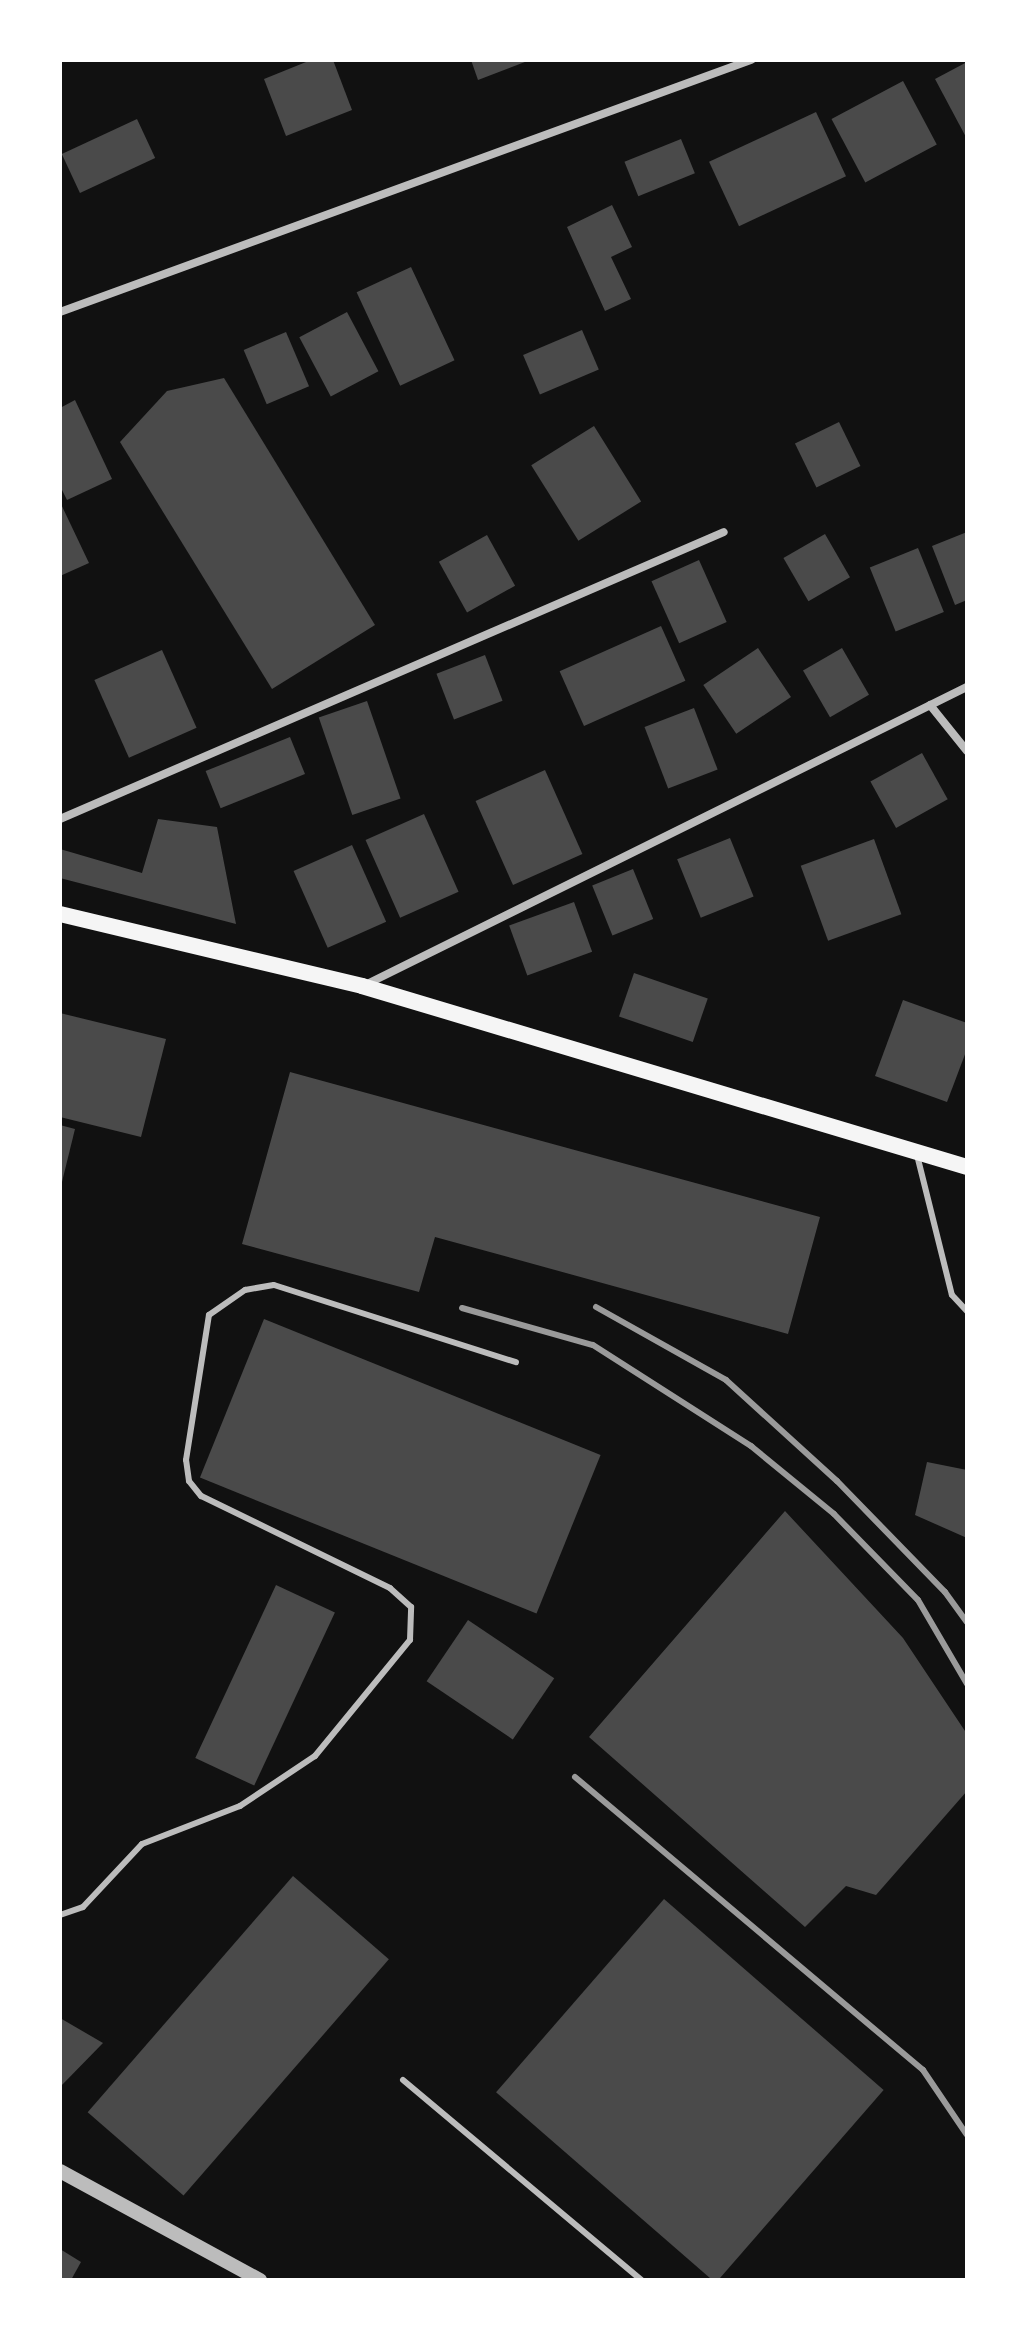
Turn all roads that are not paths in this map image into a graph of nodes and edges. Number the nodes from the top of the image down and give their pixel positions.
1 (751, 60) edge
2 (60, 312) edge
3 (724, 532) dead end
4 (967, 687) edge
5 (930, 705) junction
6 (967, 751) edge
7 (60, 819) edge
8 (60, 914) edge
9 (362, 986) junction
10 (916, 1152) junction
11 (967, 1167) edge
12 (967, 1311) edge
13 (516, 1362) dead end
14 (60, 1915) edge
15 (403, 2080) dead end
16 (60, 2171) edge
17 (260, 2280) edge
18 (641, 2280) edge

1 - 2 street
3 - 7 street
4 - 5 street
5 - 6 street
5 - 9 street
8 - 9 main road
9 - 10 main road
10 - 11 main road
10 - 12 lane
13 - 14 lane
15 - 18 lane
16 - 17 street

